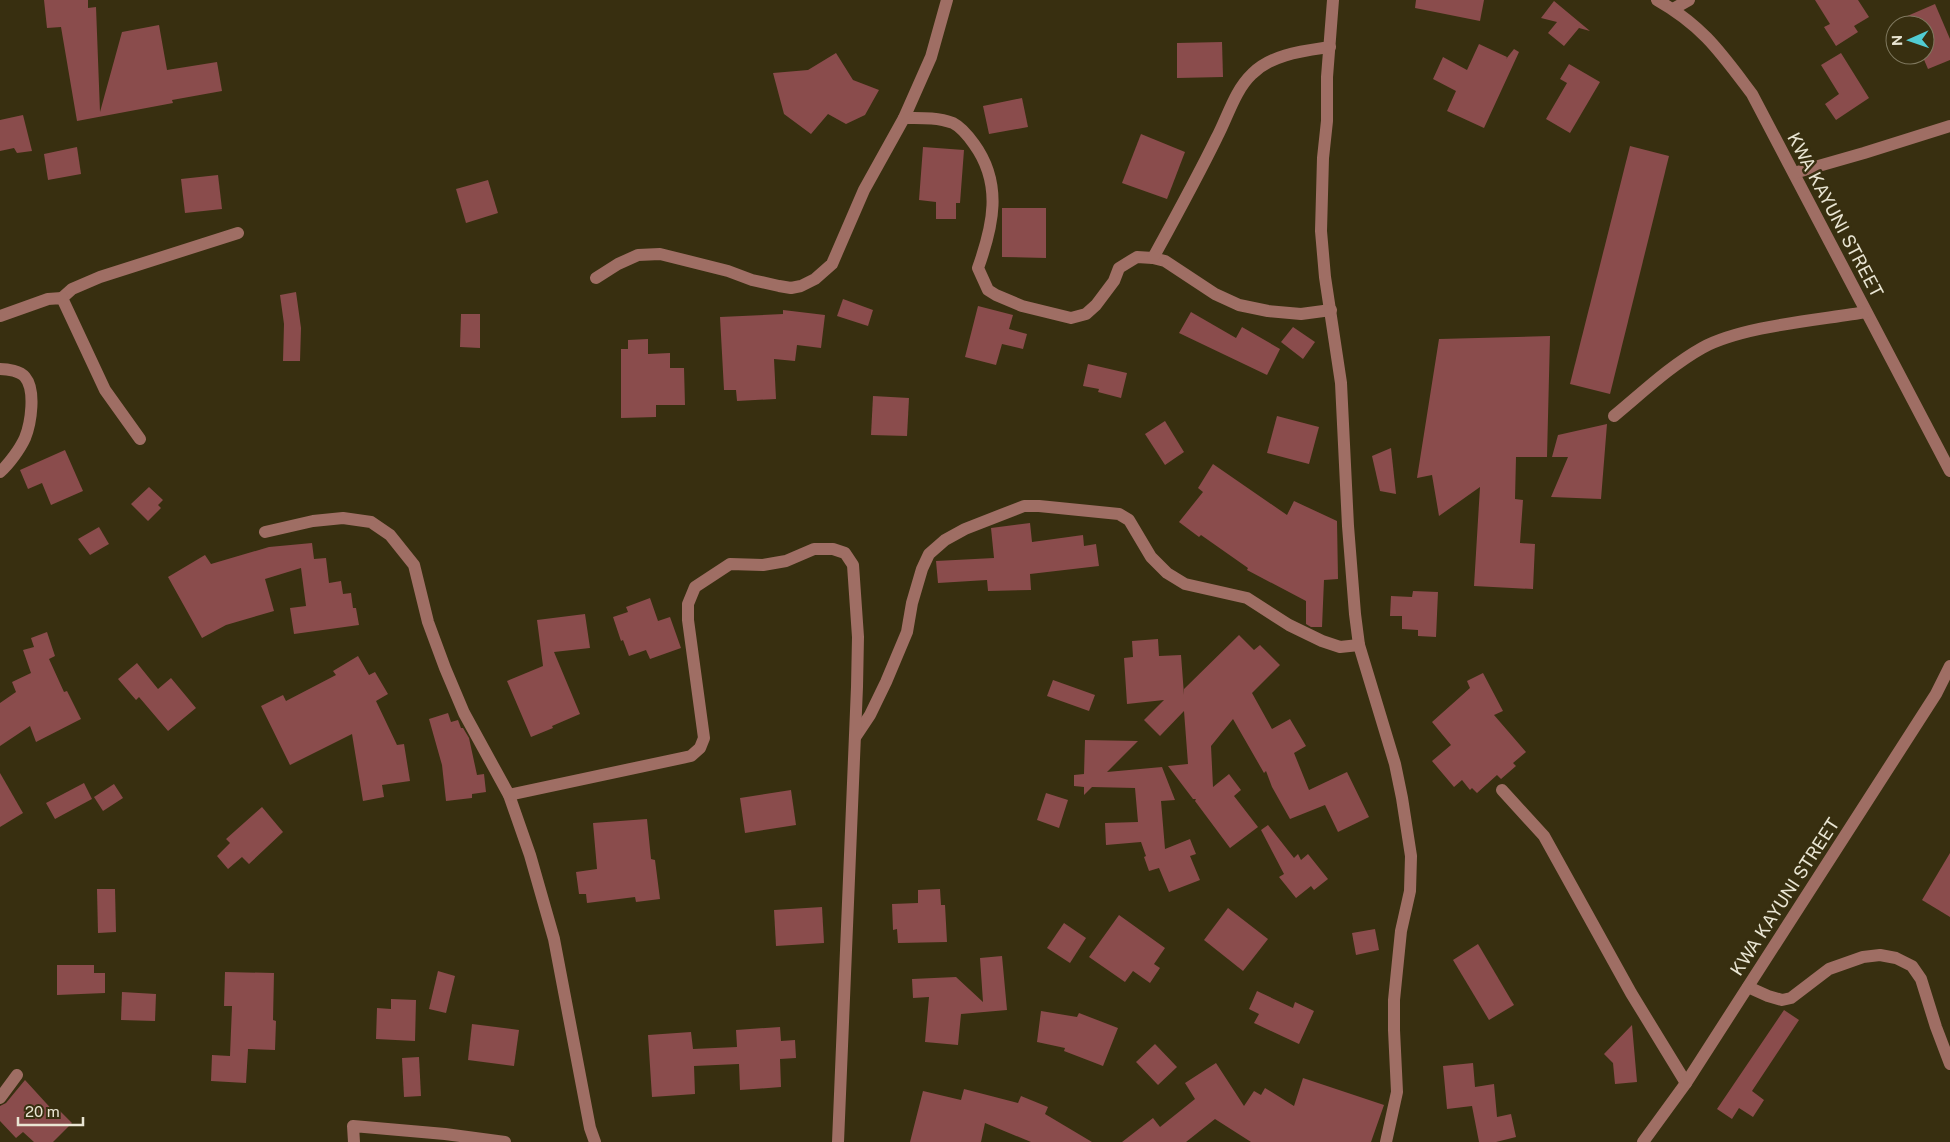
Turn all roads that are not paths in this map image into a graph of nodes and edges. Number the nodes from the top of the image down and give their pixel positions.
1 (948, 0) edge
2 (1333, 0) edge
3 (1657, 0) edge
4 (1689, 0) edge
5 (1673, 9) junction
6 (1330, 47) junction
7 (904, 118) junction
8 (1950, 126) edge
9 (1794, 173) junction
10 (238, 233) dead end
11 (1153, 258) junction
12 (596, 278) dead end
13 (62, 298) junction
14 (1331, 310) junction
15 (1866, 312) junction
16 (0, 316) edge
17 (0, 369) edge
18 (1614, 416) dead end
19 (140, 439) dead end
20 (1950, 471) edge
21 (0, 472) edge
22 (265, 532) dead end
23 (1359, 645) junction
24 (1950, 666) edge
25 (856, 737) junction
26 (1502, 790) dead end
27 (509, 795) junction
28 (1748, 987) junction
29 (1950, 1064) edge
30 (17, 1075) dead end
31 (1686, 1083) junction
32 (0, 1098) edge
33 (354, 1142) edge
34 (505, 1142) edge
35 (595, 1142) edge
36 (838, 1142) edge
37 (1386, 1142) edge
38 (1643, 1142) edge

1 - 7 street
2 - 6 street
3 - 5 street, KWA KAYUNI STREET
4 - 5 street
5 - 9 street, KWA KAYUNI STREET
6 - 11 street
6 - 14 street
7 - 11 street
7 - 12 street
8 - 9 street
9 - 15 street, KWA KAYUNI STREET
10 - 13 street
11 - 14 street
13 - 16 street
13 - 19 street
14 - 23 street
15 - 18 street
15 - 20 street, KWA KAYUNI STREET
17 - 21 street
22 - 27 street
23 - 25 street
23 - 37 street
24 - 28 street, KWA KAYUNI STREET
25 - 27 street
25 - 36 street
26 - 31 street
27 - 35 street
28 - 29 street
28 - 31 street, KWA KAYUNI STREET
30 - 32 street
31 - 38 street, KWA KAYUNI STREET
33 - 34 street

